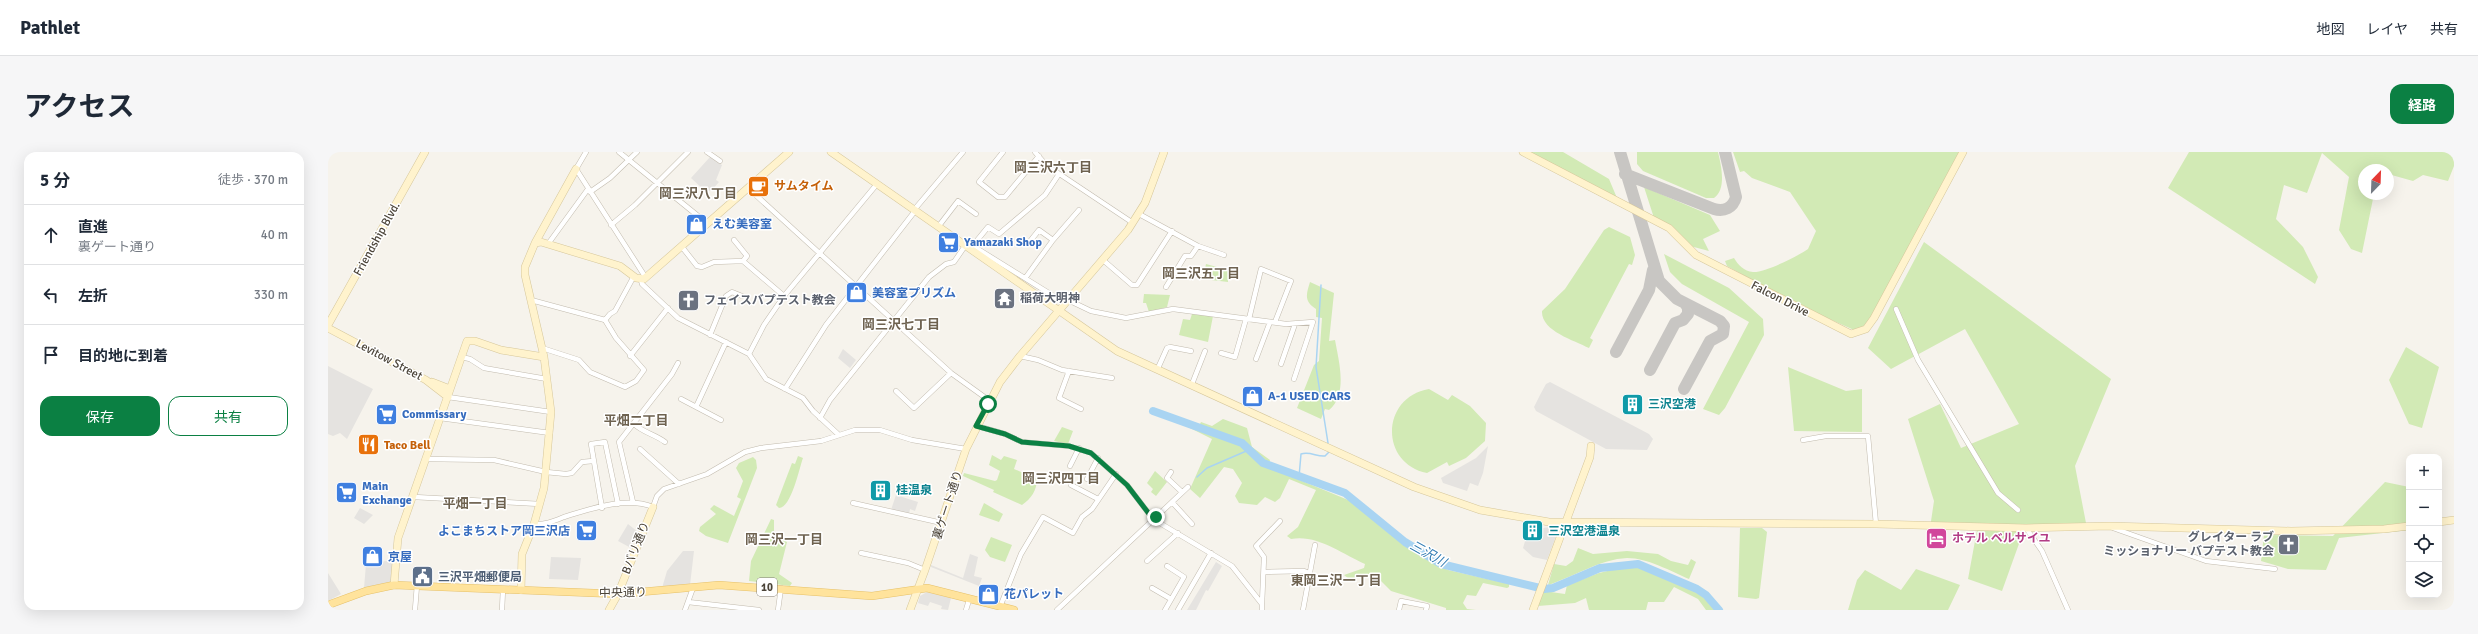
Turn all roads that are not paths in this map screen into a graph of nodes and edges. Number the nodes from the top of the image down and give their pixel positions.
1 (425, 152) edge
2 (586, 152) edge
3 (619, 152) edge
4 (637, 152) edge
5 (688, 152) edge
6 (707, 152) edge
7 (788, 152) edge
8 (831, 152) edge
9 (963, 152) edge
10 (1003, 152) edge
11 (1035, 152) edge
12 (1164, 152) edge
13 (1523, 152) edge
14 (1963, 152) edge
15 (1039, 156) junction
16 (629, 160) junction
17 (720, 161) dead end
18 (576, 169) junction
19 (1060, 174) junction
20 (655, 183) junction
21 (877, 184) junction
22 (748, 188) junction
23 (589, 190) junction
24 (915, 210) junction
25 (1079, 210) dead end
26 (976, 214) dead end
27 (1139, 214) junction
28 (1133, 223) junction
29 (708, 224) junction
30 (611, 225) junction
31 (938, 227) junction
32 (1172, 231) junction
33 (734, 240) dead end
34 (1032, 240) dead end
35 (1052, 240) junction
36 (535, 243) junction
37 (548, 244) junction
38 (1198, 246) junction
39 (682, 247) junction
40 (970, 247) junction
41 (820, 253) junction
42 (1224, 255) dead end
43 (1103, 260) junction
44 (743, 261) junction
45 (1026, 277) junction
46 (640, 278) junction
47 (857, 286) junction
48 (1166, 287) dead end
49 (742, 296) dead end
50 (784, 296) junction
51 (532, 300) junction
52 (1067, 302) junction
53 (668, 308) junction
54 (1896, 309) dead end
55 (1058, 311) junction
56 (1248, 319) junction
57 (605, 320) junction
58 (893, 320) junction
59 (1272, 322) junction
60 (1295, 324) junction
61 (328, 326) edge
62 (710, 335) junction
63 (726, 342) junction
64 (542, 348) junction
65 (1190, 351) dead end
66 (1205, 351) dead end
67 (1222, 353) dead end
68 (749, 354) junction
69 (630, 356) junction
70 (1020, 356) junction
71 (461, 357) junction
72 (544, 357) junction
73 (1256, 359) dead end
74 (678, 363) dead end
75 (1281, 364) dead end
76 (1158, 368) junction
77 (1069, 371) junction
78 (951, 373) junction
79 (1112, 378) dead end
80 (547, 379) junction
81 (1294, 379) dead end
82 (426, 380) junction
83 (1192, 384) junction
84 (450, 388) junction
85 (785, 389) junction
86 (896, 391) dead end
87 (448, 397) junction
88 (682, 399) dead end
89 (990, 401) junction
90 (696, 407) junction
91 (1081, 410) dead end
92 (551, 412) junction
93 (440, 418) junction
94 (820, 418) junction
95 (721, 420) dead end
96 (634, 424) junction
97 (976, 426) junction
98 (550, 433) junction
99 (839, 435) junction
100 (1803, 440) dead end
101 (665, 442) dead end
102 (1591, 446) dead end
103 (1078, 448) junction
104 (640, 449) dead end
105 (966, 449) junction
106 (1098, 458) junction
107 (426, 459) junction
108 (593, 461) junction
109 (1070, 466) dead end
110 (546, 472) junction
111 (1171, 472) dead end
112 (1116, 474) junction
113 (1087, 479) dead end
114 (679, 484) junction
115 (1071, 485) dead end
116 (1188, 487) dead end
117 (1182, 492) junction
118 (414, 497) junction
119 (1098, 499) junction
120 (633, 502) junction
121 (1172, 502) junction
122 (852, 503) dead end
123 (540, 504) junction
124 (618, 504) junction
125 (653, 507) junction
126 (602, 508) junction
127 (2018, 510) dead end
128 (1153, 519) junction
129 (2454, 520) edge
130 (1280, 521) dead end
131 (1565, 522) junction
132 (2442, 522) edge
133 (942, 523) junction
134 (534, 524) junction
135 (1192, 524) dead end
136 (1876, 524) junction
137 (2110, 526) junction
138 (2406, 526) edge
139 (2026, 528) junction
140 (1178, 532) junction
141 (1315, 545) dead end
142 (861, 553) dead end
143 (1211, 554) junction
144 (1147, 561) dead end
145 (1167, 566) dead end
146 (2275, 569) dead end
147 (926, 570) junction
148 (1265, 572) junction
149 (1309, 573) junction
150 (394, 585) junction
151 (417, 585) junction
152 (693, 588) junction
153 (781, 588) junction
154 (919, 588) junction
155 (1152, 588) dead end
156 (503, 589) junction
157 (521, 590) junction
158 (618, 594) junction
159 (1171, 599) junction
160 (969, 600) junction
161 (688, 602) junction
162 (1262, 604) junction
163 (328, 605) edge
164 (712, 605) junction
165 (1000, 607) junction
166 (611, 609) edge
167 (742, 609) edge
168 (416, 610) edge
169 (502, 610) edge
170 (685, 610) edge
171 (710, 610) edge
172 (759, 610) edge
173 (778, 610) edge
174 (910, 610) edge
175 (966, 610) edge
176 (1014, 610) edge
177 (1057, 610) edge
178 (1165, 610) edge
179 (1178, 610) edge
180 (1262, 610) edge
181 (1303, 610) edge
182 (1399, 610) edge
183 (1426, 610) edge
184 (1533, 610) edge
185 (2068, 610) edge

1 - 61 street, Friendship Blvd.
2 - 18 street
3 - 16 street
4 - 16 street
5 - 20 street
6 - 17 street
7 - 22 street
8 - 21 street
9 - 24 street
10 - 15 street
11 - 15 street
12 - 27 street, 裏ゲート通り
13 - 14 street, Falcon Drive
15 - 19 street
16 - 20 street
16 - 23 street
18 - 23 street
18 - 36 street
19 - 28 street
19 - 40 street
20 - 29 street
20 - 30 street
21 - 24 street
21 - 41 street
22 - 29 street
22 - 41 street
23 - 30 street
23 - 37 street
24 - 31 street
24 - 47 street
25 - 35 street
26 - 31 street
27 - 28 street, 裏ゲート通り
27 - 32 street
28 - 43 street, 裏ゲート通り
29 - 39 street
30 - 46 street
31 - 40 street
32 - 38 street
32 - 43 street
33 - 44 street
34 - 35 street
35 - 45 street
36 - 37 street
36 - 51 street
37 - 46 street
38 - 42 street
38 - 48 street
39 - 44 street
39 - 46 street
40 - 45 street
40 - 55 street
40 - 58 street
41 - 47 street
41 - 50 street
43 - 52 street, 裏ゲート通り
44 - 50 street
45 - 52 street
46 - 53 street
46 - 57 street
47 - 58 street
47 - 85 street
49 - 62 street
50 - 68 street
51 - 57 street
51 - 64 street
52 - 55 street, 裏ゲート通り
52 - 56 street
53 - 62 street
53 - 69 street
54 - 127 street
55 - 70 street, 裏ゲート通り
55 - 76 street
56 - 59 street
56 - 59 street
56 - 67 street
57 - 69 street
58 - 78 street
58 - 94 street
59 - 60 street
59 - 73 street
60 - 75 street
60 - 81 street
61 - 82 street, Levitow Street
62 - 63 street
63 - 68 street
63 - 90 street
64 - 69 street
64 - 72 street
65 - 76 street
66 - 83 street
68 - 85 street
70 - 77 street
70 - 89 street, 裏ゲート通り
71 - 72 street
71 - 80 street
71 - 84 street
72 - 80 street
74 - 96 street
76 - 83 street
77 - 79 street
77 - 91 street
78 - 86 street
78 - 89 street
80 - 92 street
82 - 84 street
82 - 87 street, Levitow Street
83 - 131 street
84 - 87 street
85 - 94 street
87 - 92 street
87 - 93 street
88 - 90 street
89 - 97 street, 裏ゲート通り
90 - 95 street
92 - 98 street
93 - 98 street
93 - 107 street
94 - 99 street
96 - 101 street
96 - 120 street
97 - 103 street
97 - 105 street, 裏ゲート通り
98 - 110 street
99 - 105 street
99 - 114 street
100 - 136 street
102 - 131 street
103 - 106 street
103 - 109 street
104 - 114 street
105 - 133 street, 裏ゲート通り
106 - 112 street
106 - 113 street
107 - 110 street
107 - 118 street
108 - 110 street
108 - 124 street
108 - 126 street
110 - 123 street
111 - 117 street
112 - 119 street
112 - 128 street
114 - 125 street
115 - 119 street
116 - 117 street
117 - 121 street
118 - 123 street
118 - 150 street
119 - 165 street
120 - 124 street
120 - 125 street
121 - 128 street
121 - 135 street
122 - 133 street
123 - 134 street
124 - 126 street
125 - 158 street, Bバリ通り
126 - 134 street
128 - 140 street
128 - 177 street
129 - 132 street
130 - 148 street
131 - 136 street
131 - 184 street
133 - 147 street, 裏ゲート通り
134 - 157 street
136 - 139 street
137 - 138 street
137 - 139 street
137 - 146 street
139 - 185 street
140 - 143 street
140 - 144 street
141 - 149 street
142 - 147 street
143 - 162 street
143 - 179 street
145 - 159 street
147 - 154 street, 裏ゲート通り
148 - 149 street
148 - 162 street
149 - 181 street
150 - 151 main road, 中央通り / 10
150 - 163 main road, 中央通り / 10
151 - 156 main road, 中央通り / 10
151 - 168 street
152 - 153 main road, 中央通り / 10
152 - 158 main road, 中央通り / 10
152 - 161 street
153 - 154 main road, 中央通り / 10
153 - 173 street
154 - 160 main road, 10
154 - 174 street, 裏ゲート通り
155 - 159 street
156 - 157 main road, 中央通り / 10
156 - 169 street
157 - 158 main road, 中央通り / 10
158 - 166 street, Bバリ通り
159 - 178 street
160 - 165 main road, 10
160 - 175 street
161 - 164 street
161 - 170 street
162 - 180 street
164 - 167 street
164 - 171 street
165 - 176 main road, 10
167 - 172 street
182 - 183 street

